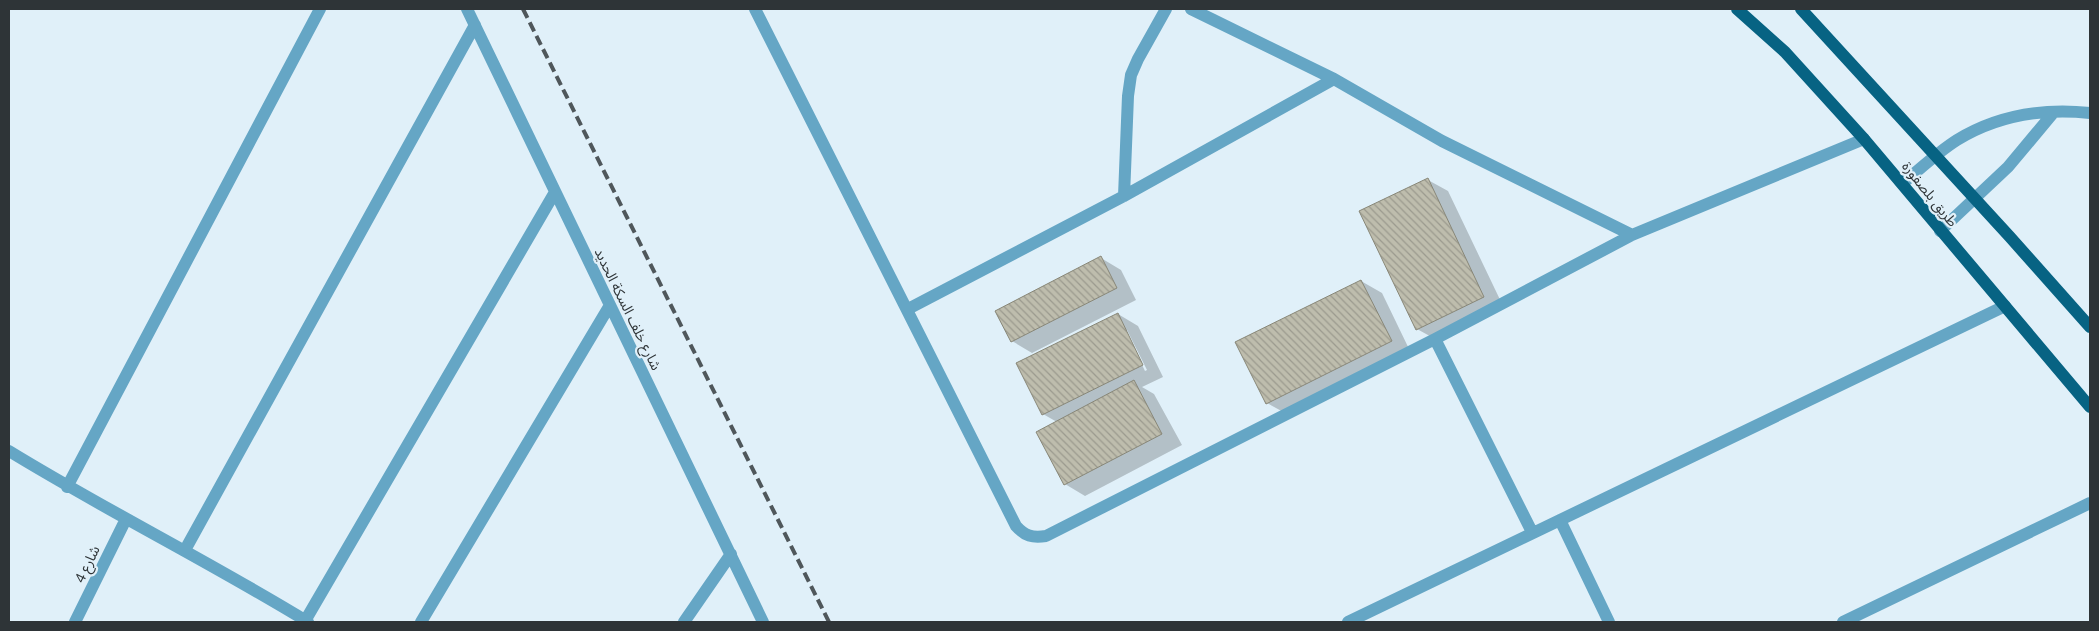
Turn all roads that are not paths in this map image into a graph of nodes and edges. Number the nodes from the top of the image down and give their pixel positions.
1 (320, 9) edge
2 (467, 9) edge
3 (755, 9) edge
4 (1166, 9) edge
5 (1191, 9) edge
6 (1737, 9) edge
7 (1802, 9) edge
8 (475, 25) junction
9 (1334, 78) junction
10 (2054, 112) junction
11 (2090, 112) edge
12 (1864, 139) junction
13 (1936, 156) junction
14 (1903, 183) junction
15 (555, 192) junction
16 (1124, 196) junction
17 (1975, 199) junction
18 (1940, 231) junction
19 (1632, 235) junction
20 (610, 305) junction
21 (2005, 306) junction
22 (908, 309) junction
23 (2090, 327) edge
24 (1435, 339) junction
25 (2090, 407) edge
26 (9, 451) edge
27 (67, 487) junction
28 (2090, 503) edge
29 (126, 519) junction
30 (1560, 520) junction
31 (1532, 532) junction
32 (185, 550) junction
33 (731, 554) junction
34 (75, 622) edge
35 (307, 622) edge
36 (421, 622) edge
37 (684, 622) edge
38 (764, 622) edge
39 (1348, 622) edge
40 (1609, 622) edge
41 (1843, 622) edge

1 - 27 street
2 - 8 street, شارع خلف السكة الحديد
3 - 22 street
4 - 16 street
5 - 9 street
6 - 12 main road, طريق بلصفورة
7 - 13 main road, طريق بلصفورة
8 - 15 street, شارع خلف السكة الحديد
8 - 32 street
9 - 16 street
9 - 19 street
10 - 11 street
10 - 13 street
10 - 17 street
12 - 14 main road, طريق بلصفورة
12 - 19 street
13 - 14 street
13 - 17 main road, طريق بلصفورة
14 - 18 main road, طريق بلصفورة
15 - 20 street, شارع خلف السكة الحديد
15 - 35 street
16 - 22 street
17 - 18 street
17 - 23 main road, طريق بلصفورة
18 - 21 main road, طريق بلصفورة
19 - 24 street
20 - 33 street, شارع خلف السكة الحديد
20 - 36 street
21 - 25 main road, طريق بلصفورة
21 - 30 street
22 - 24 street
24 - 31 street
26 - 27 street
27 - 29 street
28 - 41 street
29 - 32 street
29 - 34 street, شارع 4
30 - 31 street
30 - 40 street
31 - 39 street
32 - 35 street
33 - 37 street
33 - 38 street, شارع خلف السكة الحديد

